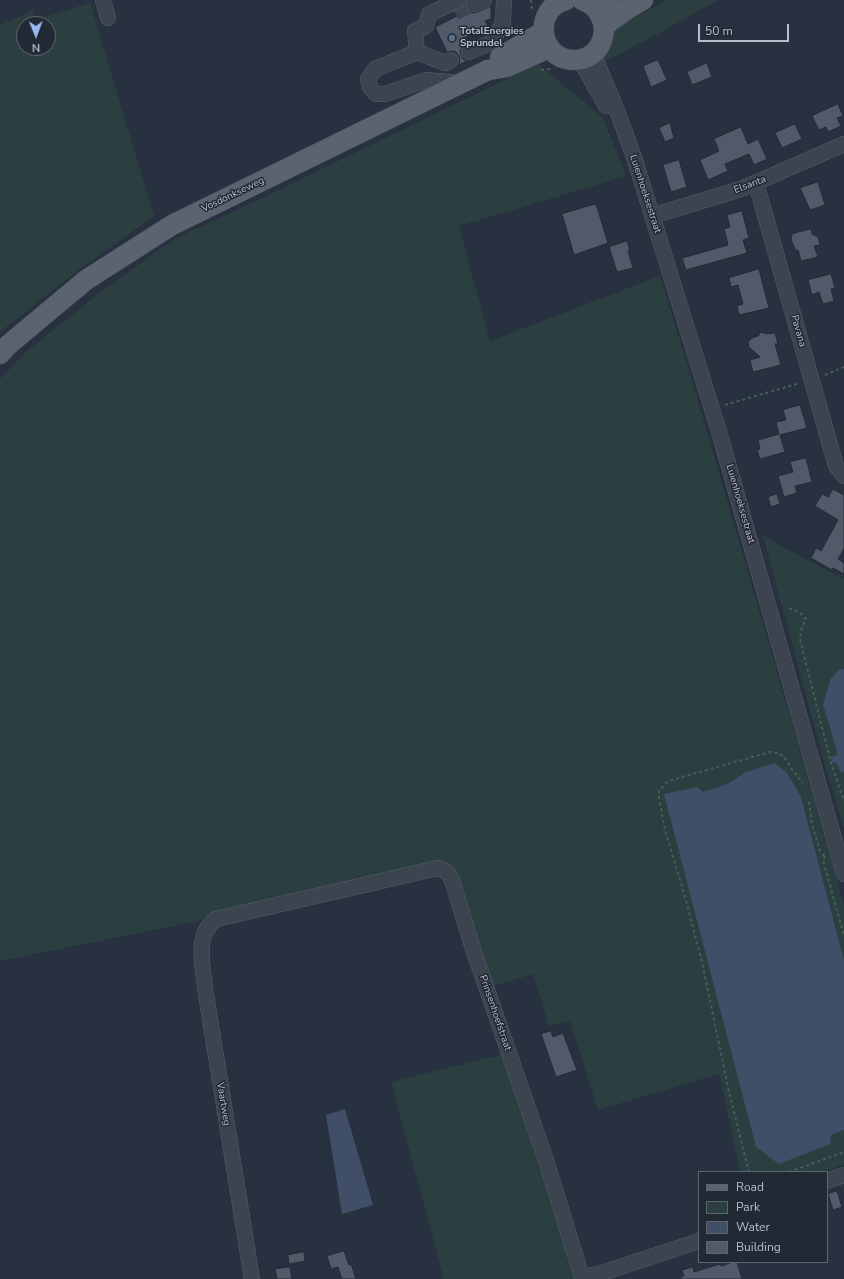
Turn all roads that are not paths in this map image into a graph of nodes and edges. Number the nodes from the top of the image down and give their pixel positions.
1 (103, 0) edge
2 (504, 0) edge
3 (643, 0) edge
4 (558, 2) edge
5 (596, 2) edge
6 (457, 7) tunnel mouth
7 (108, 18) dead end
8 (604, 26) junction
9 (546, 40) junction
10 (417, 52) junction
11 (469, 52) dead end
12 (586, 57) junction
13 (451, 60) dead end
14 (461, 83) junction
15 (844, 144) edge
16 (756, 183) junction
17 (652, 216) junction
18 (0, 354) edge
19 (844, 476) edge
20 (844, 874) edge
21 (206, 929) joint
22 (844, 1175) edge
23 (828, 1181) edge
24 (698, 1241) edge
25 (252, 1279) edge

1 - 7 street
2 - 11 street
3 - 8 main road
4 - 9 main road
5 - 8 main road
6 - 10 street
8 - 12 main road
9 - 12 main road
9 - 14 main road, Vosdonkseweg
10 - 13 street
10 - 14 street
12 - 17 street, Luienhoeksestraat
14 - 18 main road, Vosdonkseweg
15 - 16 street, Elsanta
16 - 17 street, Elsanta
16 - 19 street, Pavana
17 - 20 street, Luienhoeksestraat
21 - 24 street, Prinsenhoefstraat
21 - 25 street, Vaartweg
22 - 23 street

